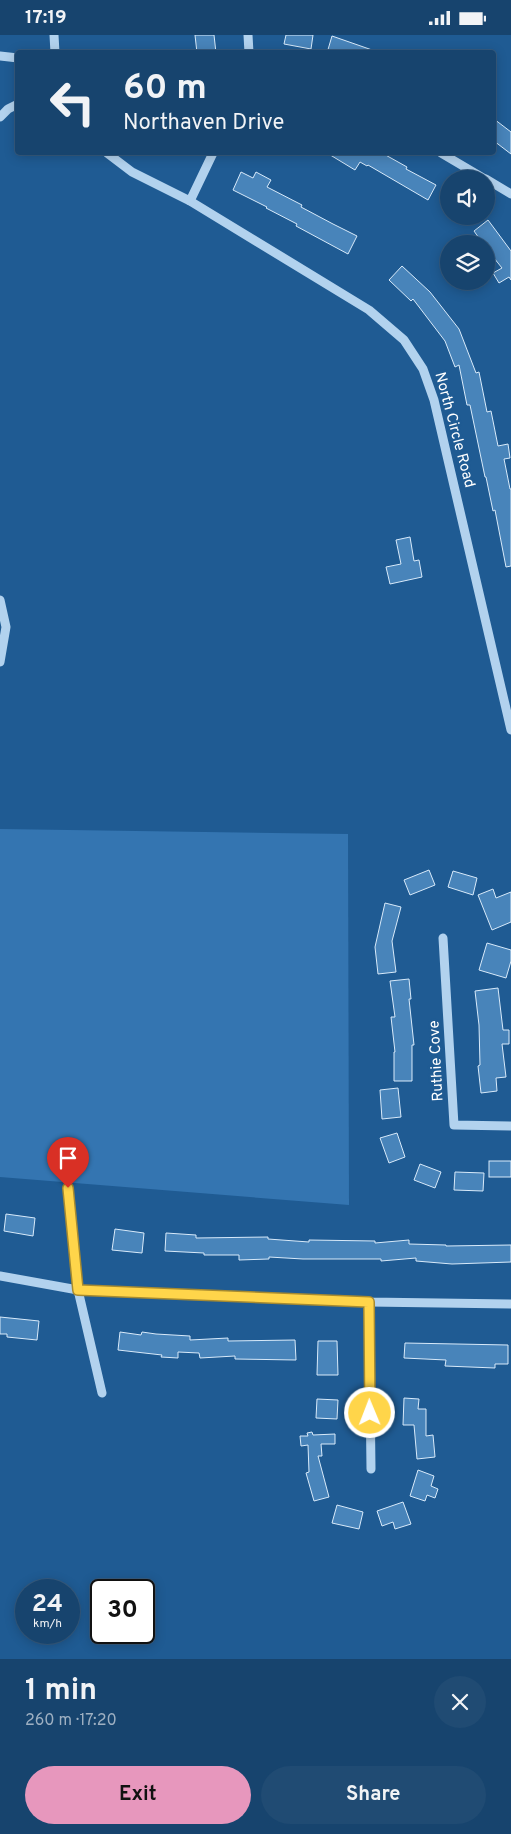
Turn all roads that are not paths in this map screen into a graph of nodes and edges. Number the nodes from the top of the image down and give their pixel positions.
1 (54, 35) edge
2 (248, 35) edge
3 (55, 50) edge
4 (249, 50) edge
5 (0, 56) edge
6 (15, 58) edge
7 (15, 106) edge
8 (0, 117) edge
9 (110, 155) edge
10 (212, 155) edge
11 (444, 155) edge
12 (470, 170) edge
13 (495, 184) edge
14 (511, 194) edge
15 (190, 201) junction
16 (0, 600) edge
17 (0, 662) edge
18 (511, 730) edge
19 (443, 938) dead end
20 (511, 1126) edge
21 (68, 1188) dead end
22 (0, 1276) edge
23 (78, 1290) junction
24 (369, 1302) junction
25 (511, 1304) edge
26 (102, 1393) dead end
27 (371, 1469) dead end

1 - 3 street
2 - 4 street
5 - 6 street
7 - 8 street
9 - 15 street, North Circle Road
10 - 15 street
11 - 12 street
13 - 14 street
15 - 18 street, North Circle Road
16 - 17 street
19 - 20 street, Ruthie Cove
21 - 23 street
22 - 23 street
23 - 24 street
23 - 26 street
24 - 25 street
24 - 27 street

